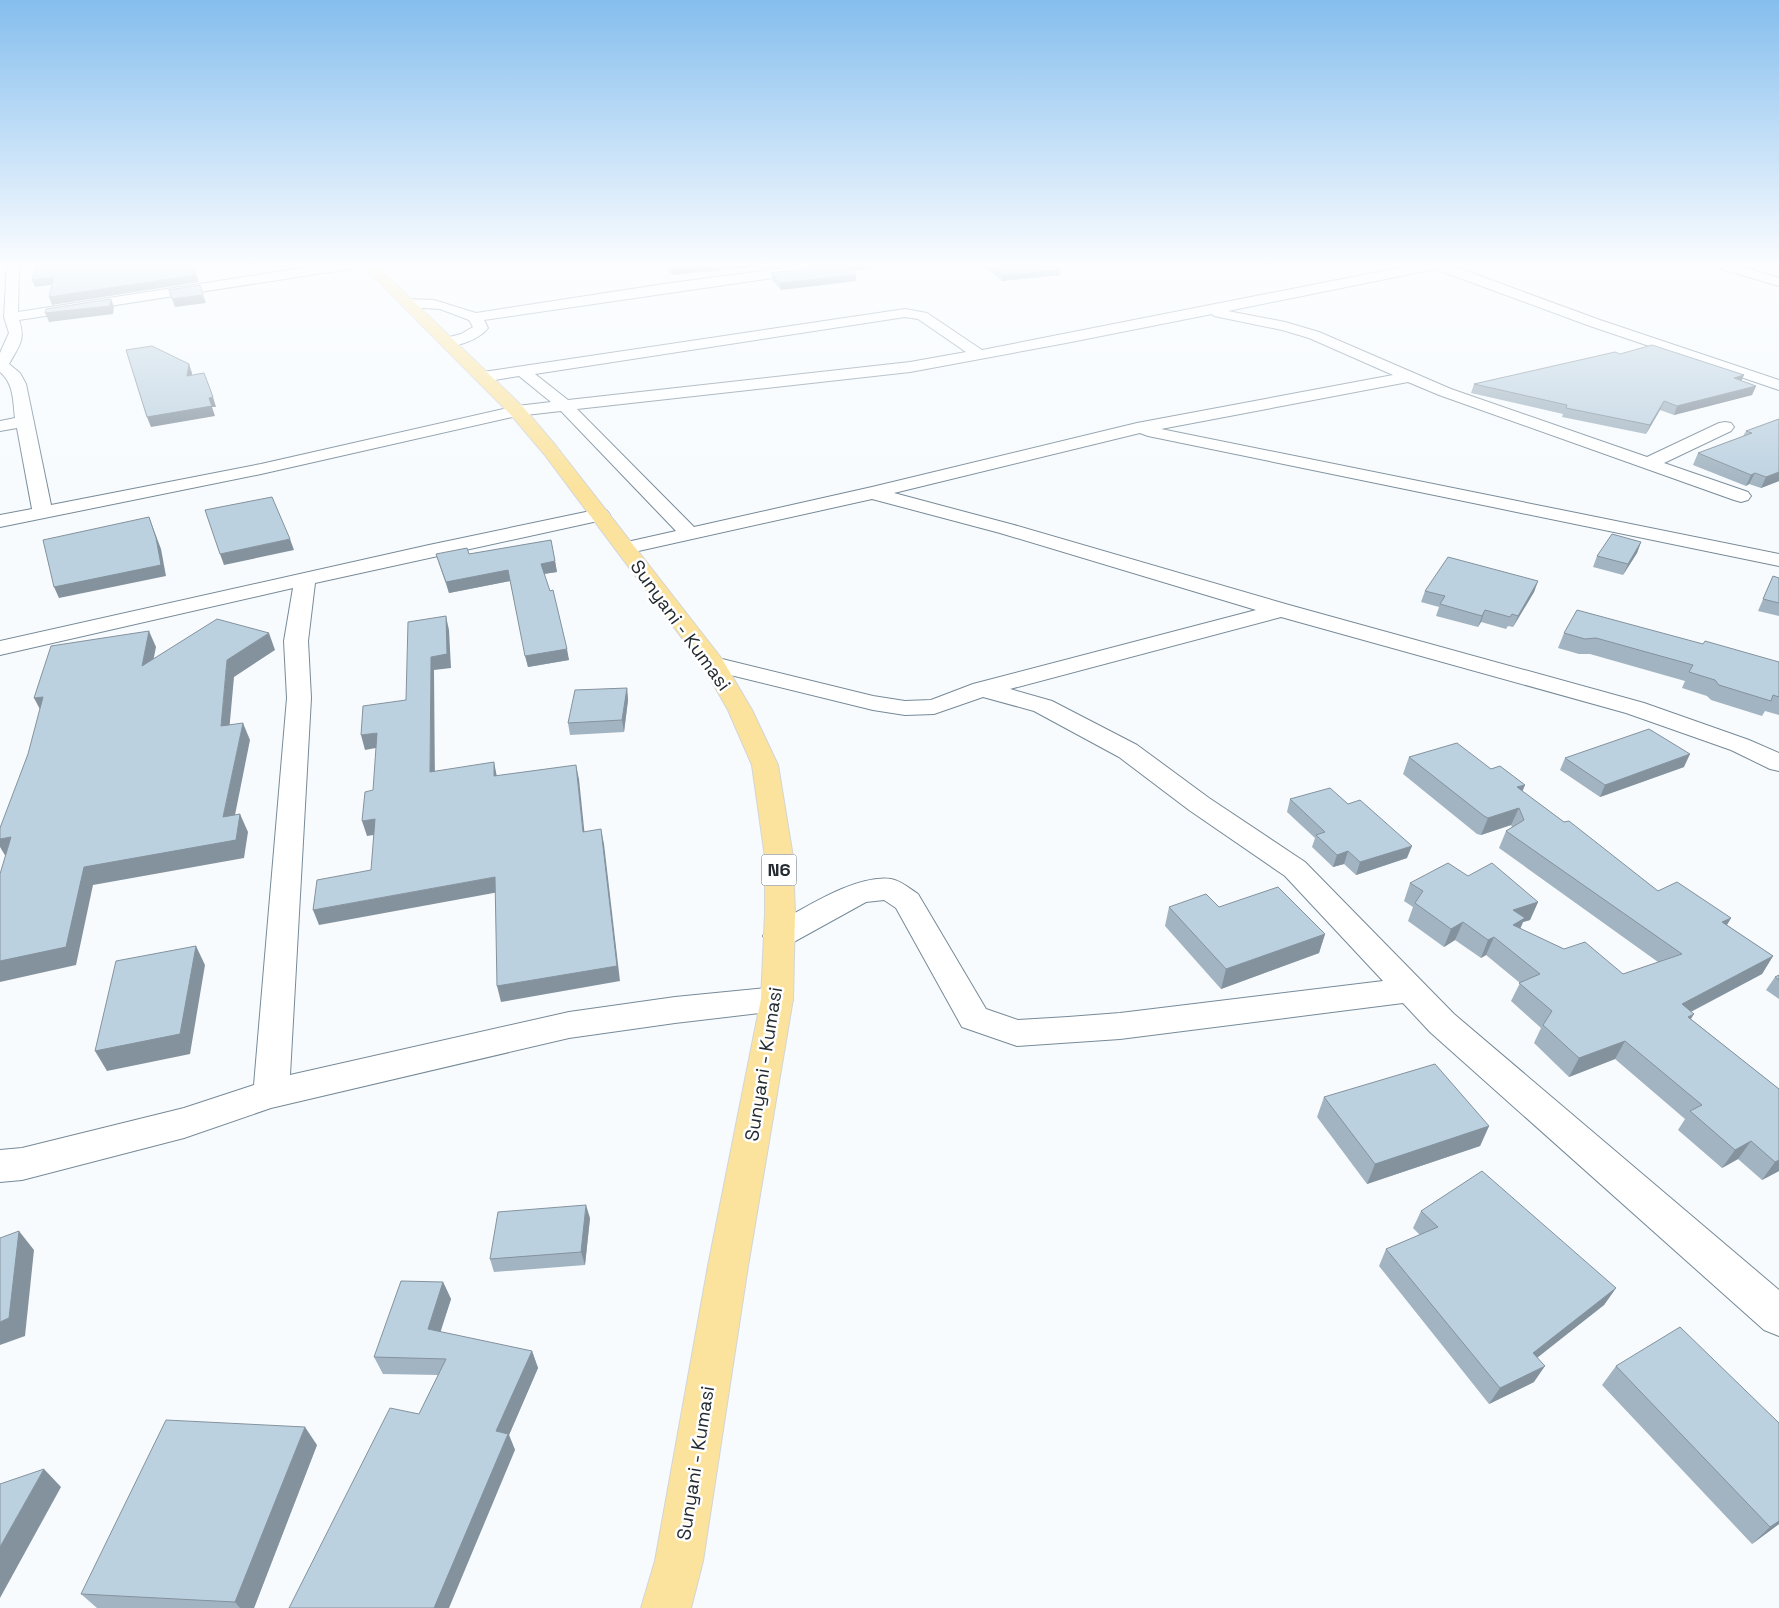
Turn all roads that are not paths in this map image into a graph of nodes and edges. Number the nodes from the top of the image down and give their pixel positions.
1 (14, 340) edge
2 (454, 340) edge
3 (726, 340) edge
4 (957, 340) edge
5 (1060, 340) edge
6 (1325, 340) edge
7 (1645, 340) edge
8 (446, 342) joint
9 (1656, 344) junction
10 (1627, 350) edge
11 (978, 354) junction
12 (0, 364) edge
13 (522, 371) junction
14 (483, 377) junction
15 (1409, 377) junction
16 (1474, 385) edge
17 (1779, 385) edge
18 (1445, 392) junction
19 (564, 405) junction
20 (516, 411) junction
21 (24, 422) junction
22 (0, 426) edge
23 (1725, 427) dead end
24 (1136, 428) junction
25 (1650, 464) junction
26 (872, 493) junction
27 (1741, 496) dead end
28 (43, 513) junction
29 (600, 515) junction
30 (0, 521) edge
31 (690, 534) junction
32 (625, 548) junction
33 (1779, 560) edge
34 (305, 581) junction
35 (1281, 610) junction
36 (0, 648) edge
37 (714, 664) junction
38 (982, 689) junction
39 (1779, 763) edge
40 (779, 936) junction
41 (1410, 990) junction
42 (777, 999) junction
43 (271, 1094) junction
44 (0, 1166) edge
45 (1774, 1304) edge
46 (666, 1608) edge

1 - 12 street
2 - 8 street
3 - 13 street
4 - 11 street
5 - 11 street
6 - 15 street
7 - 9 street
8 - 14 main road, Sunyani - Kumasi / N6
9 - 10 street
9 - 17 street
11 - 19 street
12 - 21 street
13 - 14 street
13 - 19 street
14 - 20 main road, Sunyani - Kumasi / N6
15 - 18 street
15 - 24 street
16 - 18 street
18 - 25 street
19 - 20 street
19 - 31 street
20 - 28 street
20 - 29 main road, Sunyani - Kumasi / N6
21 - 22 street
21 - 28 street
23 - 25 street
24 - 26 street
24 - 33 street
25 - 27 street
26 - 31 street
26 - 35 street
28 - 30 street
29 - 32 main road, Sunyani - Kumasi / N6
29 - 34 street
31 - 32 street
32 - 37 main road, Sunyani - Kumasi / N6
34 - 36 street
34 - 43 street
35 - 38 street
35 - 39 street
37 - 38 street
37 - 40 main road, Sunyani - Kumasi / N6
38 - 41 street
40 - 41 street
40 - 42 main road, Sunyani - Kumasi / N6
41 - 45 street
42 - 43 street
42 - 46 main road, Sunyani - Kumasi / N6
43 - 44 street

